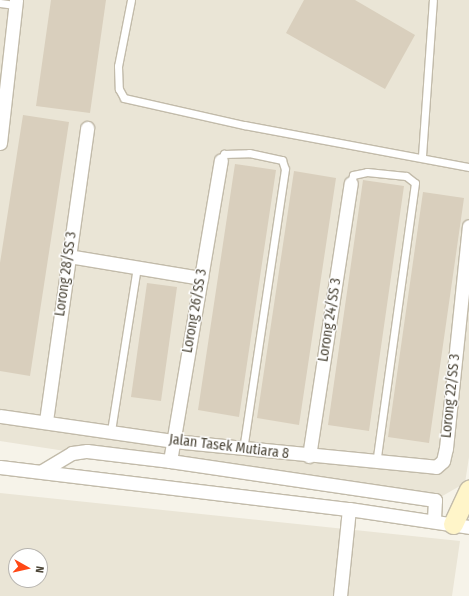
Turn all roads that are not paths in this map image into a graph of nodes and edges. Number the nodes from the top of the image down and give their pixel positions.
1 (131, 0) edge
2 (433, 0) edge
3 (16, 2) edge
4 (0, 3) edge
5 (4, 76) edge
6 (87, 128) dead end
7 (0, 140) edge
8 (0, 143) edge
9 (422, 156) junction
10 (221, 160) joint
11 (469, 166) edge
12 (352, 183) joint
13 (469, 226) edge
14 (68, 256) junction
15 (137, 268) junction
16 (200, 278) junction
17 (0, 416) edge
18 (46, 421) junction
19 (111, 431) junction
20 (173, 441) junction
21 (446, 448) joint
22 (243, 449) junction
23 (309, 456) junction
24 (170, 461) junction
25 (376, 463) junction
26 (0, 467) edge
27 (42, 471) junction
28 (469, 490) edge
29 (349, 509) junction
30 (434, 521) junction
31 (461, 525) edge
32 (340, 596) edge

1 - 9 lane
2 - 9 lane
3 - 4 lane
3 - 5 street
5 - 7 street
6 - 14 street, Lorong 28/SS 3
7 - 8 street
9 - 11 lane
10 - 16 street, Lorong 26/SS 3
10 - 22 lane
12 - 23 street, Lorong 24/SS 3
12 - 25 lane
13 - 21 street, Lorong 22/SS 3
14 - 15 street
14 - 18 street, Lorong 28/SS 3
15 - 16 street
15 - 19 lane
16 - 20 street, Lorong 26/SS 3
17 - 18 street, Jalan Tasek Mutiara 8
18 - 19 street, Jalan Tasek Mutiara 8
19 - 20 street, Jalan Tasek Mutiara 8
20 - 22 street, Jalan Tasek Mutiara 8
20 - 24 street, Lorong 26/SS 3
21 - 25 street, Jalan Tasek Mutiara 8
22 - 23 street, Jalan Tasek Mutiara 8
23 - 25 street, Jalan Tasek Mutiara 8
24 - 27 street
24 - 30 street
26 - 27 street
27 - 29 street
28 - 31 main road
29 - 30 street
29 - 32 street
30 - 31 street

